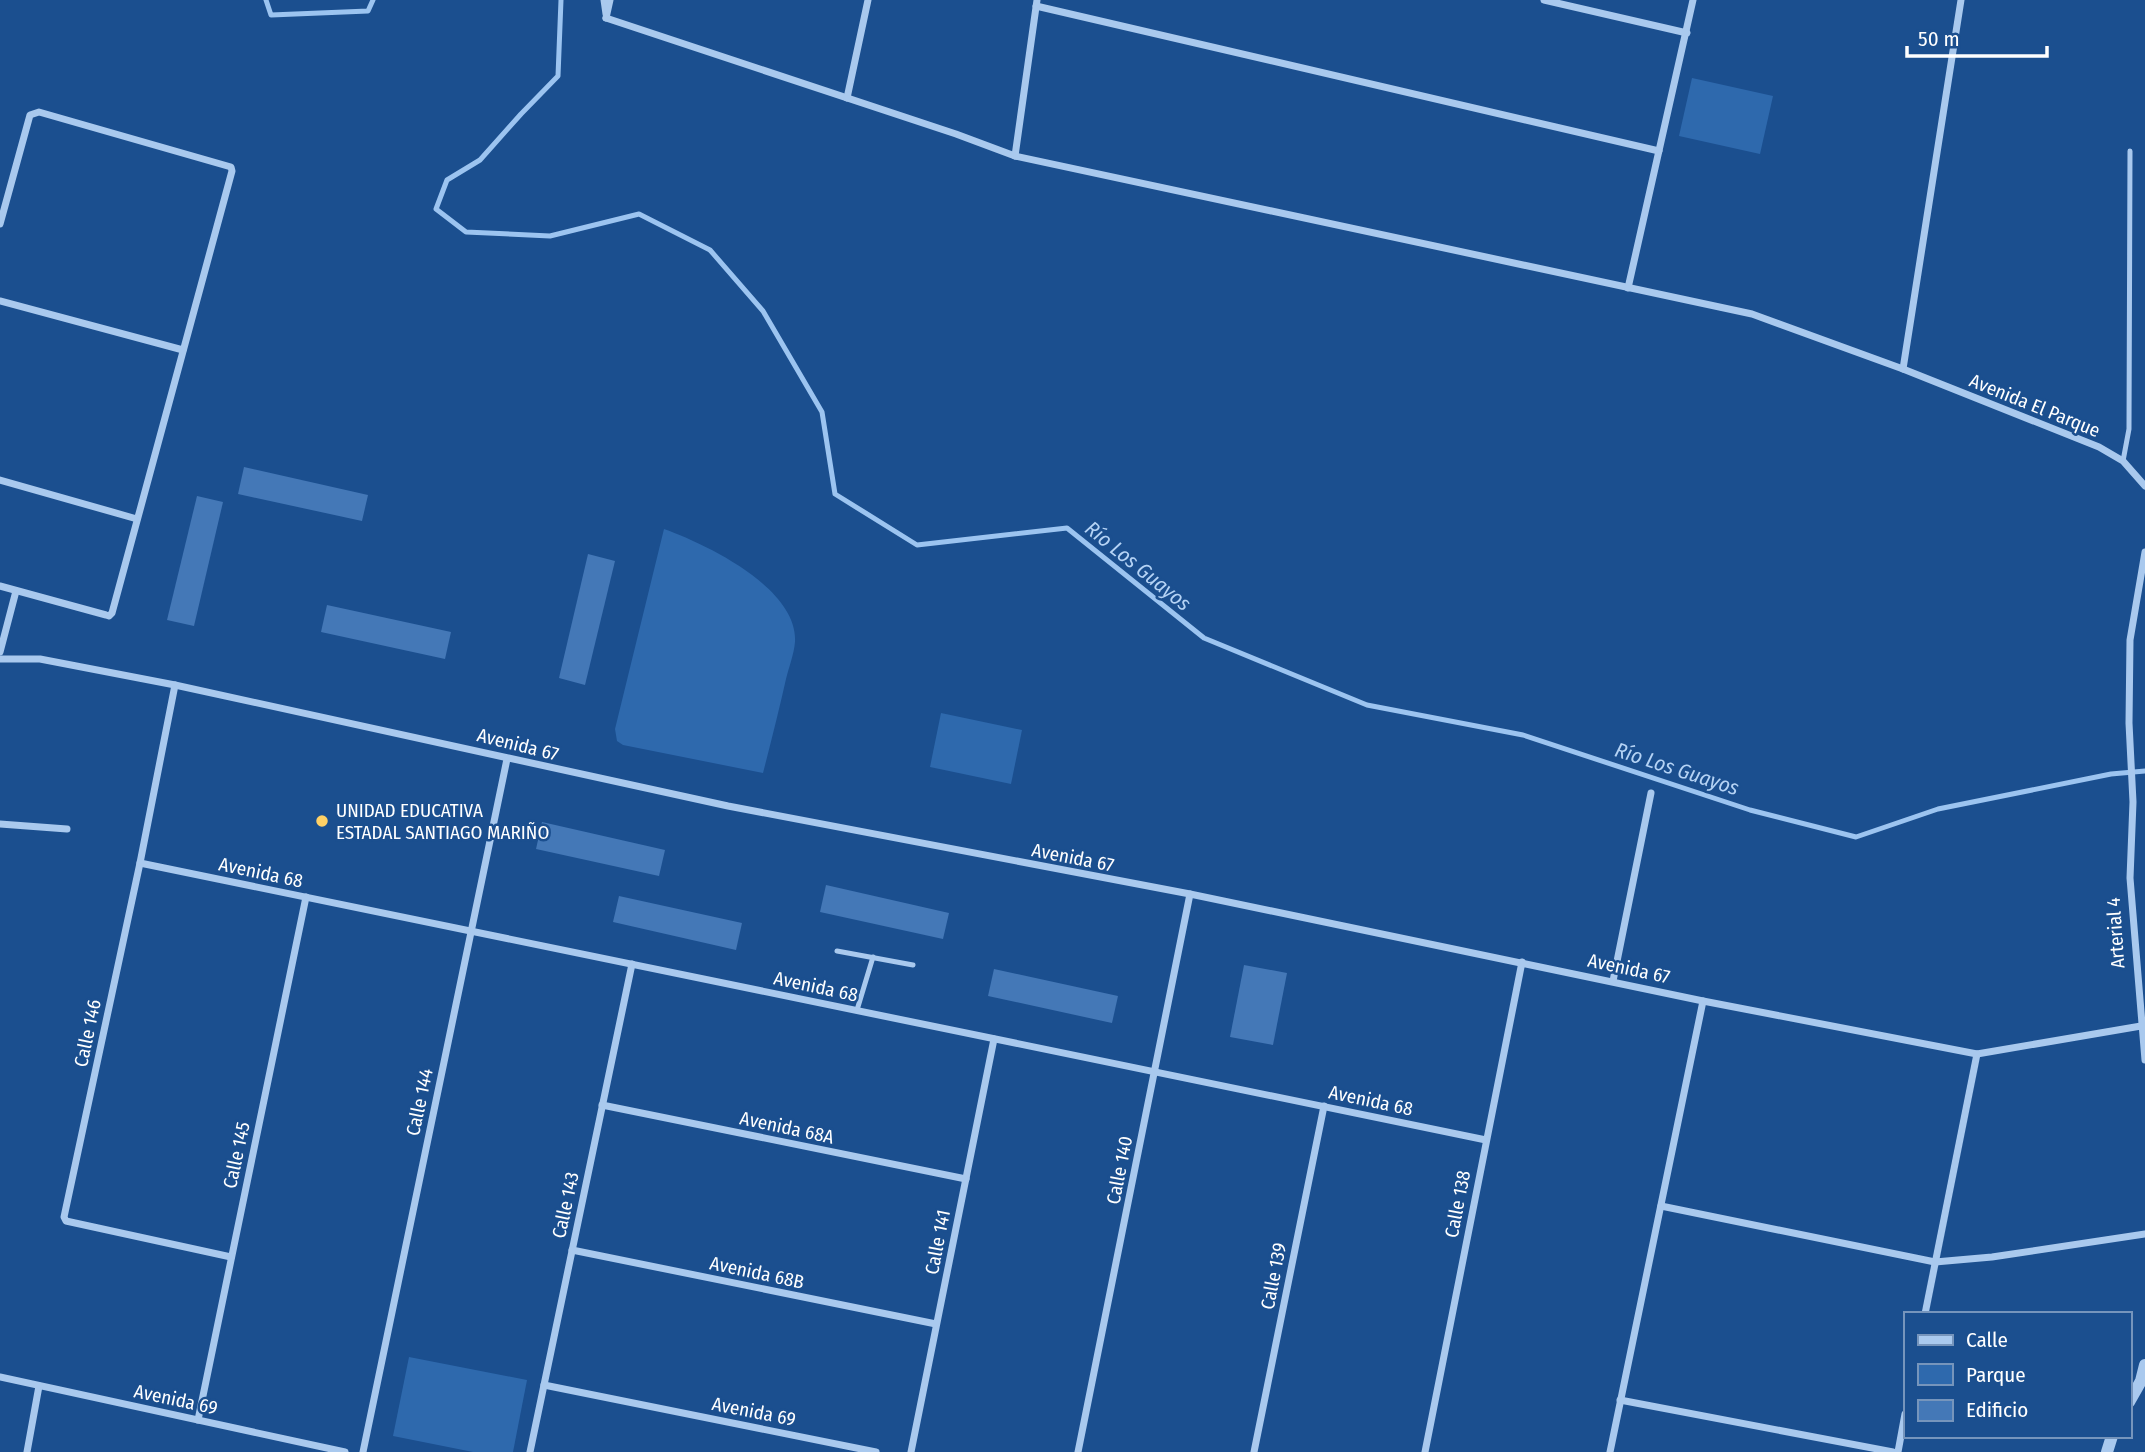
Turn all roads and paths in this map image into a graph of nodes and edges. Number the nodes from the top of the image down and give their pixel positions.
1 (604, 0) edge
2 (610, 0) edge
3 (868, 0) edge
4 (1544, 0) edge
5 (1693, 0) edge
6 (1961, 0) edge
7 (1037, 3) edge
8 (606, 18) junction
9 (1687, 33) junction
10 (847, 98) junction
11 (1660, 151) junction
12 (2130, 151) dead end
13 (1015, 156) junction
14 (0, 224) edge
15 (1628, 288) junction
16 (0, 301) edge
17 (183, 350) junction
18 (1903, 369) junction
19 (2123, 461) junction
20 (0, 480) edge
21 (2145, 486) edge
22 (137, 519) junction
23 (2145, 552) edge
24 (0, 586) edge
25 (16, 590) junction
26 (0, 652) edge
27 (0, 659) edge
28 (176, 685) junction
29 (507, 759) junction
30 (1651, 793) dead end
31 (0, 824) edge
32 (67, 829) dead end
33 (140, 863) junction
34 (1190, 894) junction
35 (306, 897) junction
36 (471, 931) junction
37 (837, 951) dead end
38 (873, 957) junction
39 (1522, 962) junction
40 (632, 964) junction
41 (913, 965) dead end
42 (1613, 981) junction
43 (1703, 1001) junction
44 (857, 1010) junction
45 (2143, 1026) edge
46 (994, 1039) junction
47 (1977, 1054) junction
48 (2145, 1060) edge
49 (1154, 1071) junction
50 (602, 1105) junction
51 (1324, 1106) junction
52 (1486, 1139) junction
53 (966, 1179) junction
54 (1661, 1206) junction
55 (2145, 1234) edge
56 (572, 1250) junction
57 (231, 1258) junction
58 (1936, 1262) junction
59 (1925, 1312) edge
60 (936, 1324) junction
61 (2145, 1365) edge
62 (0, 1377) edge
63 (544, 1385) junction
64 (39, 1386) junction
65 (2131, 1398) edge
66 (1620, 1401) junction
67 (1904, 1418) edge
68 (198, 1420) junction
69 (27, 1452) edge
70 (345, 1452) edge
71 (363, 1452) edge
72 (530, 1452) edge
73 (876, 1452) edge
74 (911, 1452) edge
75 (1078, 1452) edge
76 (1254, 1452) edge
77 (1425, 1452) edge
78 (1610, 1452) edge
79 (1895, 1452) edge

1 - 8 street
2 - 8 street
3 - 10 street
4 - 9 street
5 - 9 street
6 - 18 street
7 - 11 street
7 - 13 street
8 - 10 street, Avenida El Parque
9 - 11 street
10 - 13 street, Avenida El Parque
11 - 15 street
12 - 19 lane
13 - 15 street, Avenida El Parque
14 - 17 street
15 - 18 street, Avenida El Parque
16 - 17 street
17 - 22 street
18 - 19 street, Avenida El Parque
19 - 21 street, Avenida El Parque
20 - 22 street
22 - 25 street
23 - 45 street, Arterial 4
24 - 25 street
25 - 26 street
27 - 28 street, Avenida 67
28 - 29 street, Avenida 67
28 - 33 street, Calle 146
29 - 34 street, Avenida 67
29 - 36 street, Calle 144
30 - 42 street
31 - 32 street
33 - 35 street, Avenida 68
33 - 57 street, Calle 146
34 - 39 street, Avenida 67
34 - 49 street, Calle 140
35 - 36 street, Avenida 68
35 - 57 street, Calle 145
36 - 40 street, Avenida 68
36 - 71 street, Calle 144
37 - 38 lane
38 - 41 lane
38 - 44 lane
39 - 42 street, Avenida 67
39 - 52 street, Calle 138
40 - 44 street, Avenida 68
40 - 50 street, Calle 143
42 - 43 street, Avenida 67
43 - 47 street, Avenida 67
43 - 54 street
44 - 46 street, Avenida 68
45 - 47 street, Avenida 67
45 - 48 street, Arterial 4
46 - 49 street, Avenida 68
46 - 53 street, Calle 141
47 - 58 street
49 - 51 street, Avenida 68
49 - 75 street, Calle 140
50 - 53 street, Avenida 68A
50 - 56 street, Calle 143
51 - 52 street, Avenida 68
51 - 76 street, Calle 139
52 - 77 street, Calle 138
53 - 60 street, Calle 141
54 - 58 street
54 - 66 street
55 - 58 street
56 - 60 street, Avenida 68B
56 - 63 street, Calle 143
57 - 68 street, Calle 145
58 - 59 street
60 - 74 street, Calle 141
61 - 65 street
62 - 64 street, Avenida 69
63 - 72 street, Calle 143
63 - 73 street, Avenida 69
64 - 68 street, Avenida 69
64 - 69 street
66 - 78 street
66 - 79 street
67 - 79 street
68 - 70 street, Avenida 69

